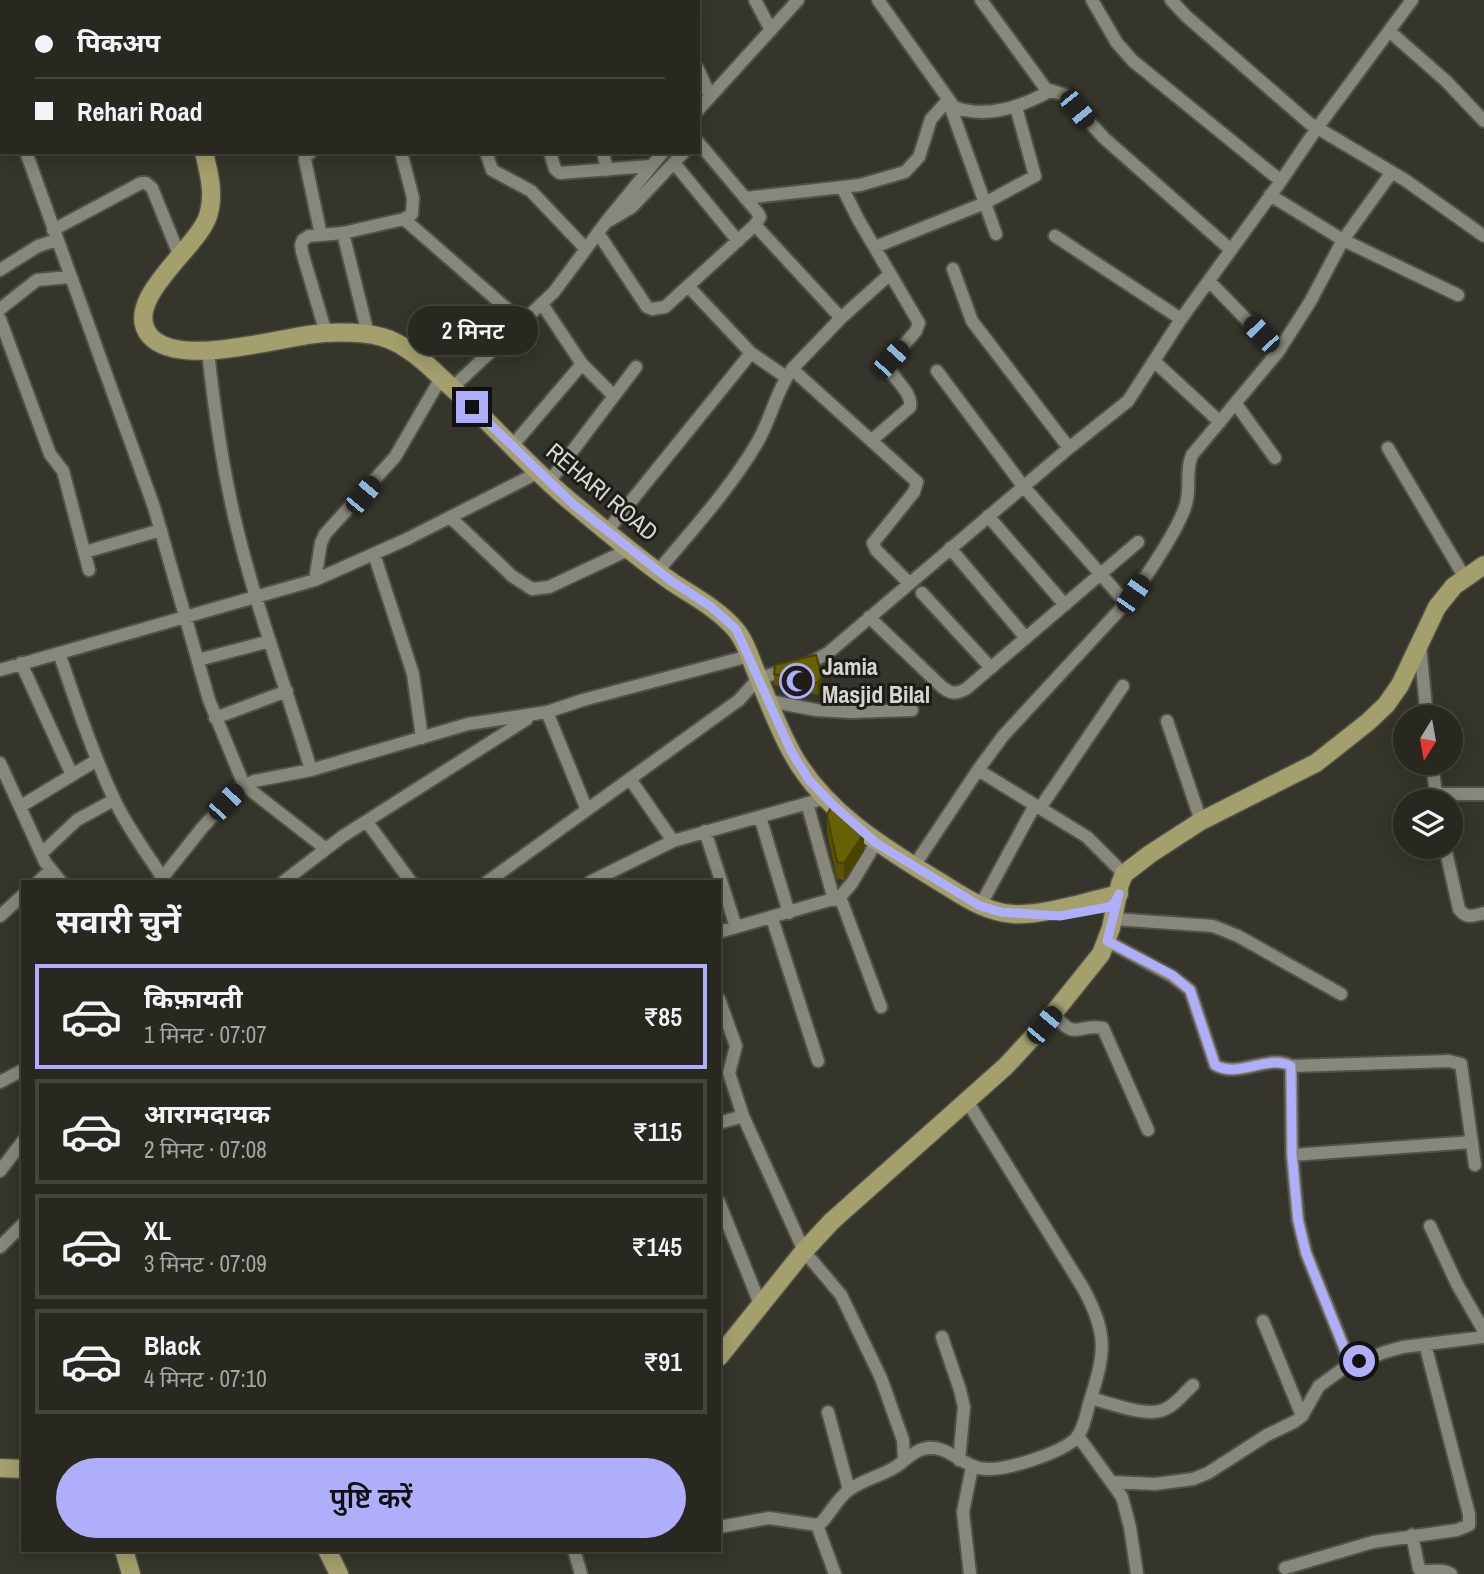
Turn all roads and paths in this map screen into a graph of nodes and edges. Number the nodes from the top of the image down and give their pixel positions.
1 (755, 0) edge
2 (798, 0) edge
3 (878, 0) edge
4 (981, 0) edge
5 (1092, 0) edge
6 (1412, 0) edge
7 (1174, 4) edge
8 (771, 30) junction
9 (1389, 31) junction
10 (700, 74) edge
11 (1050, 91) junction
12 (710, 96) junction
13 (948, 100) junction
14 (1016, 107) junction
15 (700, 108) edge
16 (1484, 121) edge
17 (1309, 122) junction
18 (700, 144) edge
19 (27, 154) edge
20 (204, 154) edge
21 (309, 154) edge
22 (401, 154) edge
23 (487, 154) edge
24 (551, 154) edge
25 (603, 154) edge
26 (661, 154) edge
27 (682, 154) edge
28 (674, 163) junction
29 (650, 166) junction
30 (607, 170) junction
31 (1392, 172) junction
32 (1274, 175) junction
33 (842, 187) junction
34 (1270, 195) junction
35 (745, 198) junction
36 (985, 203) junction
37 (404, 219) junction
38 (755, 225) junction
39 (602, 228) junction
40 (343, 233) junction
41 (996, 234) dead end
42 (55, 235) junction
43 (321, 235) junction
44 (1055, 236) dead end
45 (1484, 236) edge
46 (1343, 240) junction
47 (738, 241) junction
48 (874, 247) junction
49 (586, 248) junction
50 (1231, 250) junction
51 (180, 257) junction
52 (953, 269) dead end
53 (0, 270) edge
54 (890, 274) junction
55 (70, 277) junction
56 (1209, 281) junction
57 (688, 286) junction
58 (1458, 295) dead end
59 (542, 304) junction
60 (0, 309) edge
61 (841, 317) junction
62 (0, 319) edge
63 (1181, 319) junction
64 (522, 321) junction
65 (326, 333) junction
66 (368, 334) junction
67 (208, 351) junction
68 (1278, 352) junction
69 (751, 353) junction
70 (1154, 361) junction
71 (582, 364) junction
72 (636, 367) dead end
73 (937, 371) dead end
74 (789, 373) junction
75 (447, 383) junction
76 (614, 396) junction
77 (1236, 404) junction
78 (1220, 422) junction
79 (872, 440) junction
80 (512, 446) junction
81 (1069, 448) junction
82 (1388, 448) dead end
83 (1275, 458) dead end
84 (544, 477) junction
85 (1023, 486) junction
86 (988, 516) junction
87 (450, 517) junction
88 (161, 530) junction
89 (607, 531) junction
90 (1138, 542) dead end
91 (950, 548) junction
92 (630, 549) junction
93 (85, 552) junction
94 (374, 554) junction
95 (1484, 565) edge
96 (89, 570) dead end
97 (658, 571) junction
98 (1100, 574) junction
99 (1465, 578) junction
100 (315, 580) junction
101 (909, 583) junction
102 (922, 593) dead end
103 (256, 596) junction
104 (1126, 603) junction
105 (1065, 605) junction
106 (187, 616) junction
107 (869, 617) junction
108 (1027, 638) junction
109 (270, 641) junction
110 (1420, 646) junction
111 (60, 653) junction
112 (749, 656) junction
113 (198, 660) junction
114 (21, 663) junction
115 (991, 668) junction
116 (0, 670) edge
117 (759, 678) junction
118 (1123, 686) dead end
119 (287, 691) junction
120 (769, 701) junction
121 (1426, 705) edge
122 (912, 710) dead end
123 (547, 712) junction
124 (530, 716) junction
125 (215, 718) junction
126 (1167, 721) dead end
127 (422, 738) junction
128 (97, 760) junction
129 (0, 763) edge
130 (311, 770) junction
131 (978, 770) junction
132 (72, 775) junction
133 (629, 779) junction
134 (244, 785) junction
135 (1484, 794) edge
136 (1463, 796) edge
137 (826, 798) junction
138 (114, 800) junction
139 (807, 803) junction
140 (20, 806) junction
141 (1037, 807) junction
142 (587, 810) junction
143 (760, 817) junction
144 (1201, 821) junction
145 (367, 822) junction
146 (705, 831) junction
147 (673, 841) junction
148 (876, 843) junction
149 (326, 849) junction
150 (42, 853) junction
151 (1448, 859) edge
152 (914, 866) junction
153 (51, 870) junction
154 (1124, 874) junction
155 (611, 878) edge
156 (161, 879) edge
157 (40, 880) edge
158 (59, 880) edge
159 (286, 880) edge
160 (410, 880) edge
161 (490, 880) edge
162 (721, 880) edge
163 (721, 881) edge
164 (1119, 894) junction
165 (21, 897) edge
166 (837, 898) junction
167 (980, 906) junction
168 (789, 913) junction
169 (1484, 913) edge
170 (0, 916) edge
171 (772, 918) junction
172 (1114, 919) junction
173 (736, 927) junction
174 (721, 931) edge
175 (1107, 941) junction
176 (1341, 994) dead end
177 (721, 1005) edge
178 (881, 1007) dead end
179 (1054, 1013) junction
180 (818, 1061) dead end
181 (1291, 1066) junction
182 (21, 1071) edge
183 (0, 1082) edge
184 (967, 1101) junction
185 (743, 1116) junction
186 (721, 1122) edge
187 (1148, 1130) dead end
188 (1472, 1142) junction
189 (21, 1144) edge
190 (1292, 1155) junction
191 (1475, 1165) dead end
192 (0, 1171) edge
193 (721, 1207) edge
194 (21, 1226) edge
195 (1430, 1226) dead end
196 (0, 1247) edge
197 (804, 1251) junction
198 (760, 1304) junction
199 (1263, 1321) dead end
200 (1484, 1334) edge
201 (942, 1337) dead end
202 (1424, 1344) junction
203 (721, 1352) edge
204 (1351, 1365) junction
205 (1193, 1385) dead end
206 (1091, 1398) junction
207 (828, 1412) dead end
208 (1302, 1416) junction
209 (1078, 1436) junction
210 (904, 1458) junction
211 (959, 1460) junction
212 (972, 1467) junction
213 (0, 1468) edge
214 (21, 1469) edge
215 (1111, 1482) junction
216 (849, 1490) junction
217 (817, 1525) junction
218 (721, 1527) edge
219 (1412, 1535) junction
220 (125, 1552) edge
221 (328, 1552) edge
222 (575, 1552) edge
223 (1286, 1568) dead end
224 (131, 1574) edge
225 (339, 1574) edge
226 (581, 1574) edge
227 (835, 1574) edge
228 (970, 1574) edge
229 (1137, 1574) edge
230 (1451, 1574) edge

1 - 8 street
2 - 8 street
3 - 13 street
4 - 11 street
5 - 32 street
6 - 9 street
7 - 17 street
8 - 12 street
9 - 16 street
9 - 17 street
10 - 12 street
11 - 14 street
11 - 50 street
12 - 15 street
13 - 14 street
13 - 33 street
13 - 36 street
14 - 36 street
17 - 31 street
17 - 32 street
18 - 35 street
19 - 42 street
20 - 51 main road, REHARI ROAD
21 - 43 street
22 - 37 street
23 - 49 street
24 - 30 street
25 - 30 street
26 - 29 street
27 - 28 street
28 - 39 street
28 - 47 street
29 - 30 street
29 - 39 street
31 - 45 street
31 - 46 street
32 - 34 street
33 - 35 street
33 - 48 street
34 - 46 street
34 - 50 street
35 - 38 street
36 - 41 street
36 - 48 street
37 - 40 street
37 - 64 street
38 - 47 street
38 - 61 street
39 - 49 street
39 - 57 street
40 - 43 street
40 - 66 street
42 - 51 street
42 - 53 street
42 - 55 street
43 - 65 street
44 - 63 street
46 - 58 street
46 - 68 street
47 - 57 street
48 - 54 street
49 - 59 street
50 - 56 street
51 - 67 main road, REHARI ROAD
52 - 81 street
54 - 61 street
54 - 79 street
55 - 60 street
55 - 88 street
56 - 63 street
56 - 68 street
57 - 69 street
59 - 64 street
59 - 71 street
61 - 74 street
62 - 93 street
63 - 70 street
64 - 75 street
65 - 66 main road, REHARI ROAD
65 - 67 main road, REHARI ROAD
66 - 75 main road, REHARI ROAD
67 - 103 street
68 - 77 street
69 - 74 street
69 - 89 street
70 - 78 street
70 - 81 street
71 - 76 street
71 - 80 street
72 - 76 street
73 - 85 street
74 - 79 street
74 - 97 street
75 - 80 main road, REHARI ROAD
75 - 100 street
76 - 84 street
77 - 78 street
77 - 83 street
78 - 104 street
79 - 101 street
80 - 84 main road, REHARI ROAD
81 - 85 street
82 - 99 street
84 - 87 street
84 - 89 main road, REHARI ROAD
85 - 86 street
85 - 98 street
86 - 91 street
86 - 105 street
87 - 92 street
87 - 94 street
88 - 93 street
88 - 106 street
89 - 92 main road, REHARI ROAD
90 - 98 street
91 - 101 street
91 - 108 street
92 - 97 main road, REHARI ROAD
93 - 96 street
94 - 100 street
94 - 127 street
95 - 99 main road
97 - 112 main road, REHARI ROAD
98 - 104 street
98 - 105 street
99 - 110 main road
100 - 103 street
101 - 107 street
102 - 115 street
103 - 106 street
103 - 109 street
104 - 131 street
105 - 108 street
106 - 111 street
106 - 113 street
107 - 115 street
107 - 117 street
108 - 115 street
109 - 113 street
109 - 119 street
110 - 121 street
110 - 144 main road
111 - 114 street
111 - 128 street
112 - 117 main road, REHARI ROAD
112 - 123 street
113 - 125 street
114 - 116 street
114 - 132 street
117 - 120 main road, REHARI ROAD
117 - 133 street
118 - 141 street
119 - 125 street
119 - 130 street
120 - 122 street
120 - 137 main road, REHARI ROAD
123 - 124 street
123 - 142 street
124 - 127 street
124 - 145 street
125 - 134 street
126 - 144 street
127 - 130 street
128 - 132 street
128 - 138 street
129 - 140 street
130 - 134 street
131 - 141 street
131 - 152 street
132 - 140 street
133 - 142 street
133 - 147 street
134 - 149 street
134 - 156 street
135 - 136 street
137 - 139 street
137 - 148 main road, REHARI ROAD
138 - 150 street
138 - 156 street
139 - 143 street
139 - 166 street
140 - 150 street
141 - 154 street
141 - 167 street
142 - 161 street
143 - 146 street
143 - 168 street
144 - 154 main road
145 - 149 street
145 - 160 street
146 - 147 street
146 - 162 street
147 - 155 street
148 - 152 main road, REHARI ROAD
148 - 166 street
149 - 159 street
150 - 153 street
151 - 169 street
152 - 167 main road, REHARI ROAD
153 - 157 street
153 - 158 street
154 - 164 main road
163 - 173 street
164 - 167 main road, REHARI ROAD
164 - 172 main road
165 - 170 street
166 - 168 street
166 - 178 street
168 - 171 street
171 - 173 street
171 - 180 street
172 - 175 main road
172 - 176 street
173 - 174 street
175 - 179 main road
175 - 181 street
177 - 185 street
179 - 184 main road
179 - 187 street
181 - 188 street
181 - 190 street
182 - 183 street
184 - 197 main road
184 - 206 street
185 - 186 street
185 - 197 street
188 - 190 street
188 - 191 street
189 - 192 street
190 - 204 street
193 - 198 street
194 - 196 street
195 - 200 street
197 - 198 main road
197 - 210 street
198 - 203 main road
199 - 208 street
200 - 202 street
201 - 211 street
202 - 204 street
202 - 219 street
204 - 208 street
205 - 206 street
206 - 209 street
207 - 216 street
208 - 215 street
209 - 212 street
209 - 215 street
210 - 211 street
210 - 216 street
211 - 212 street
212 - 228 street
213 - 214 main road
215 - 229 street
216 - 217 street
217 - 218 street
217 - 227 street
219 - 223 street
219 - 230 street
220 - 224 main road
221 - 225 main road
222 - 226 street

